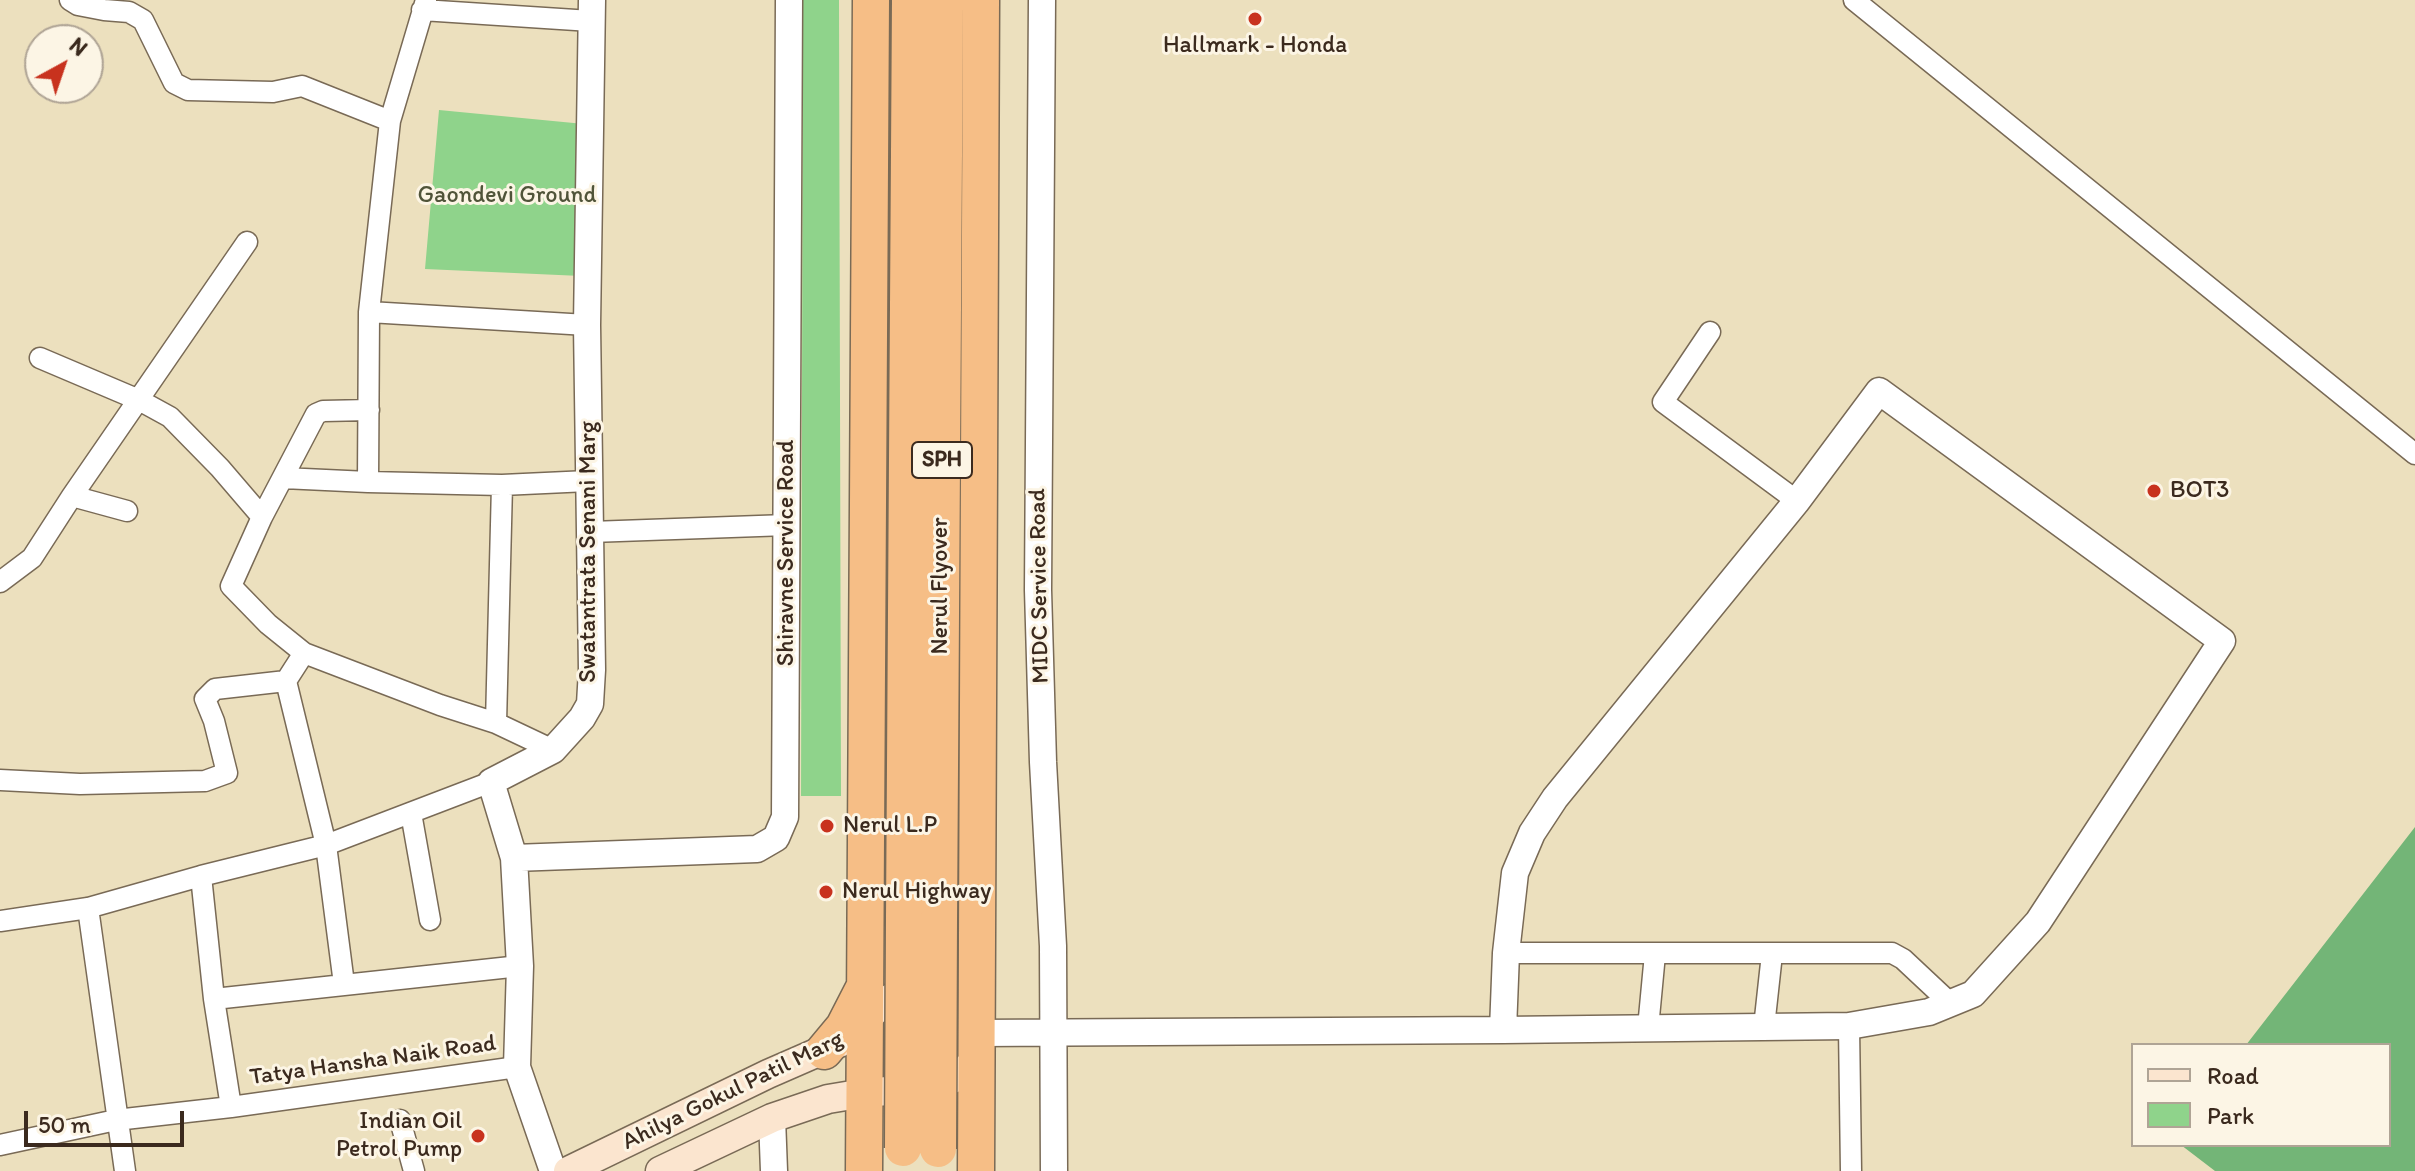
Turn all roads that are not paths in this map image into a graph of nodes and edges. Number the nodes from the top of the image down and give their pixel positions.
1 (70, 0) edge
2 (789, 0) edge
3 (871, 0) edge
4 (910, 0) edge
5 (945, 0) edge
6 (981, 0) edge
7 (1042, 0) edge
8 (1854, 0) edge
9 (424, 5) edge
10 (592, 11) edge
11 (390, 121) junction
12 (247, 242) dead end
13 (369, 312) junction
14 (587, 325) junction
15 (1710, 332) dead end
16 (40, 358) dead end
17 (139, 400) junction
18 (369, 410) junction
19 (2415, 454) edge
20 (283, 478) junction
21 (588, 481) junction
22 (368, 482) junction
23 (502, 485) junction
24 (72, 496) junction
25 (1797, 501) junction
26 (127, 511) dead end
27 (262, 517) junction
28 (787, 525) junction
29 (591, 532) junction
30 (0, 582) edge
31 (304, 653) junction
32 (286, 681) junction
33 (496, 723) junction
34 (553, 750) junction
35 (0, 780) edge
36 (491, 782) junction
37 (411, 813) junction
38 (326, 845) junction
39 (514, 858) junction
40 (201, 876) junction
41 (88, 908) junction
42 (922, 919) junction
43 (430, 920) dead end
44 (0, 921) edge
45 (1506, 953) junction
46 (1655, 954) junction
47 (1772, 954) junction
48 (520, 966) junction
49 (344, 984) junction
50 (214, 999) junction
51 (1950, 1003) junction
52 (865, 1004) junction
53 (1849, 1026) junction
54 (1764, 1027) junction
55 (1648, 1028) junction
56 (1503, 1030) junction
57 (1054, 1032) junction
58 (977, 1034) junction
59 (824, 1051) joint
60 (517, 1067) junction
61 (864, 1081) junction
62 (826, 1100) junction
63 (231, 1107) junction
64 (772, 1118) junction
65 (116, 1120) junction
66 (400, 1120) dead end
67 (0, 1145) edge
68 (864, 1160) edge
69 (920, 1160) edge
70 (125, 1171) edge
71 (414, 1171) edge
72 (553, 1171) edge
73 (568, 1171) edge
74 (660, 1171) edge
75 (774, 1171) edge
76 (976, 1171) edge
77 (1054, 1171) edge
78 (1851, 1171) edge

1 - 11 street
2 - 28 street, Shiravne Service Road
3 - 52 highway
4 - 42 highway, Nerul Flyover / SPH
5 - 42 highway, Nerul Flyover / SPH
6 - 58 highway
7 - 57 street, MIDC Service Road
8 - 19 street
9 - 10 street
9 - 11 street
10 - 14 street, Swatantrata Senani Marg
11 - 13 street
12 - 17 street
13 - 14 street
13 - 18 street
14 - 21 street, Swatantrata Senani Marg
15 - 25 street
16 - 17 street
17 - 24 street
17 - 27 street
18 - 20 street
18 - 22 street
20 - 22 street
20 - 27 street
21 - 23 street
21 - 29 street, Swatantrata Senani Marg
22 - 23 street
23 - 33 street
24 - 26 street
24 - 30 street
25 - 45 street
25 - 51 street
27 - 31 street
28 - 29 street
28 - 39 street, Shiravne Service Road
29 - 34 street, Swatantrata Senani Marg
31 - 32 street
31 - 33 street
32 - 35 street
32 - 38 street
33 - 34 street
34 - 36 street, Swatantrata Senani Marg
36 - 37 street, Swatantrata Senani Marg
36 - 39 street
37 - 38 street, Swatantrata Senani Marg
37 - 43 street
38 - 40 street, Swatantrata Senani Marg
38 - 49 street
39 - 48 street
40 - 41 street, Swatantrata Senani Marg
40 - 50 street
41 - 44 street, Swatantrata Senani Marg
41 - 65 street
42 - 69 highway, Nerul Flyover / SPH, bridge
45 - 46 street
45 - 56 street
46 - 47 street
46 - 55 street
47 - 51 street
47 - 54 street
48 - 49 street
48 - 60 street
49 - 50 street
50 - 63 street
51 - 53 street
52 - 58 main road, Ahilya Gokul Patil Marg
52 - 59 highway
52 - 61 highway
53 - 54 street
53 - 78 street
54 - 55 street
55 - 56 street
56 - 57 street
57 - 58 street
57 - 77 street, MIDC Service Road
58 - 61 main road, Ahilya Gokul Patil Marg
58 - 76 highway
59 - 73 main road, Ahilya Gokul Patil Marg
60 - 63 street, Tatya Hansha Naik Road
60 - 72 street
61 - 62 main road, Ahilya Gokul Patil Marg
61 - 68 highway
62 - 64 main road, Ahilya Gokul Patil Marg
62 - 68 main road
63 - 65 street, Tatya Hansha Naik Road
64 - 74 main road, Ahilya Gokul Patil Marg
64 - 75 street
65 - 67 street, Tatya Hansha Naik Road
65 - 70 street
66 - 71 street

